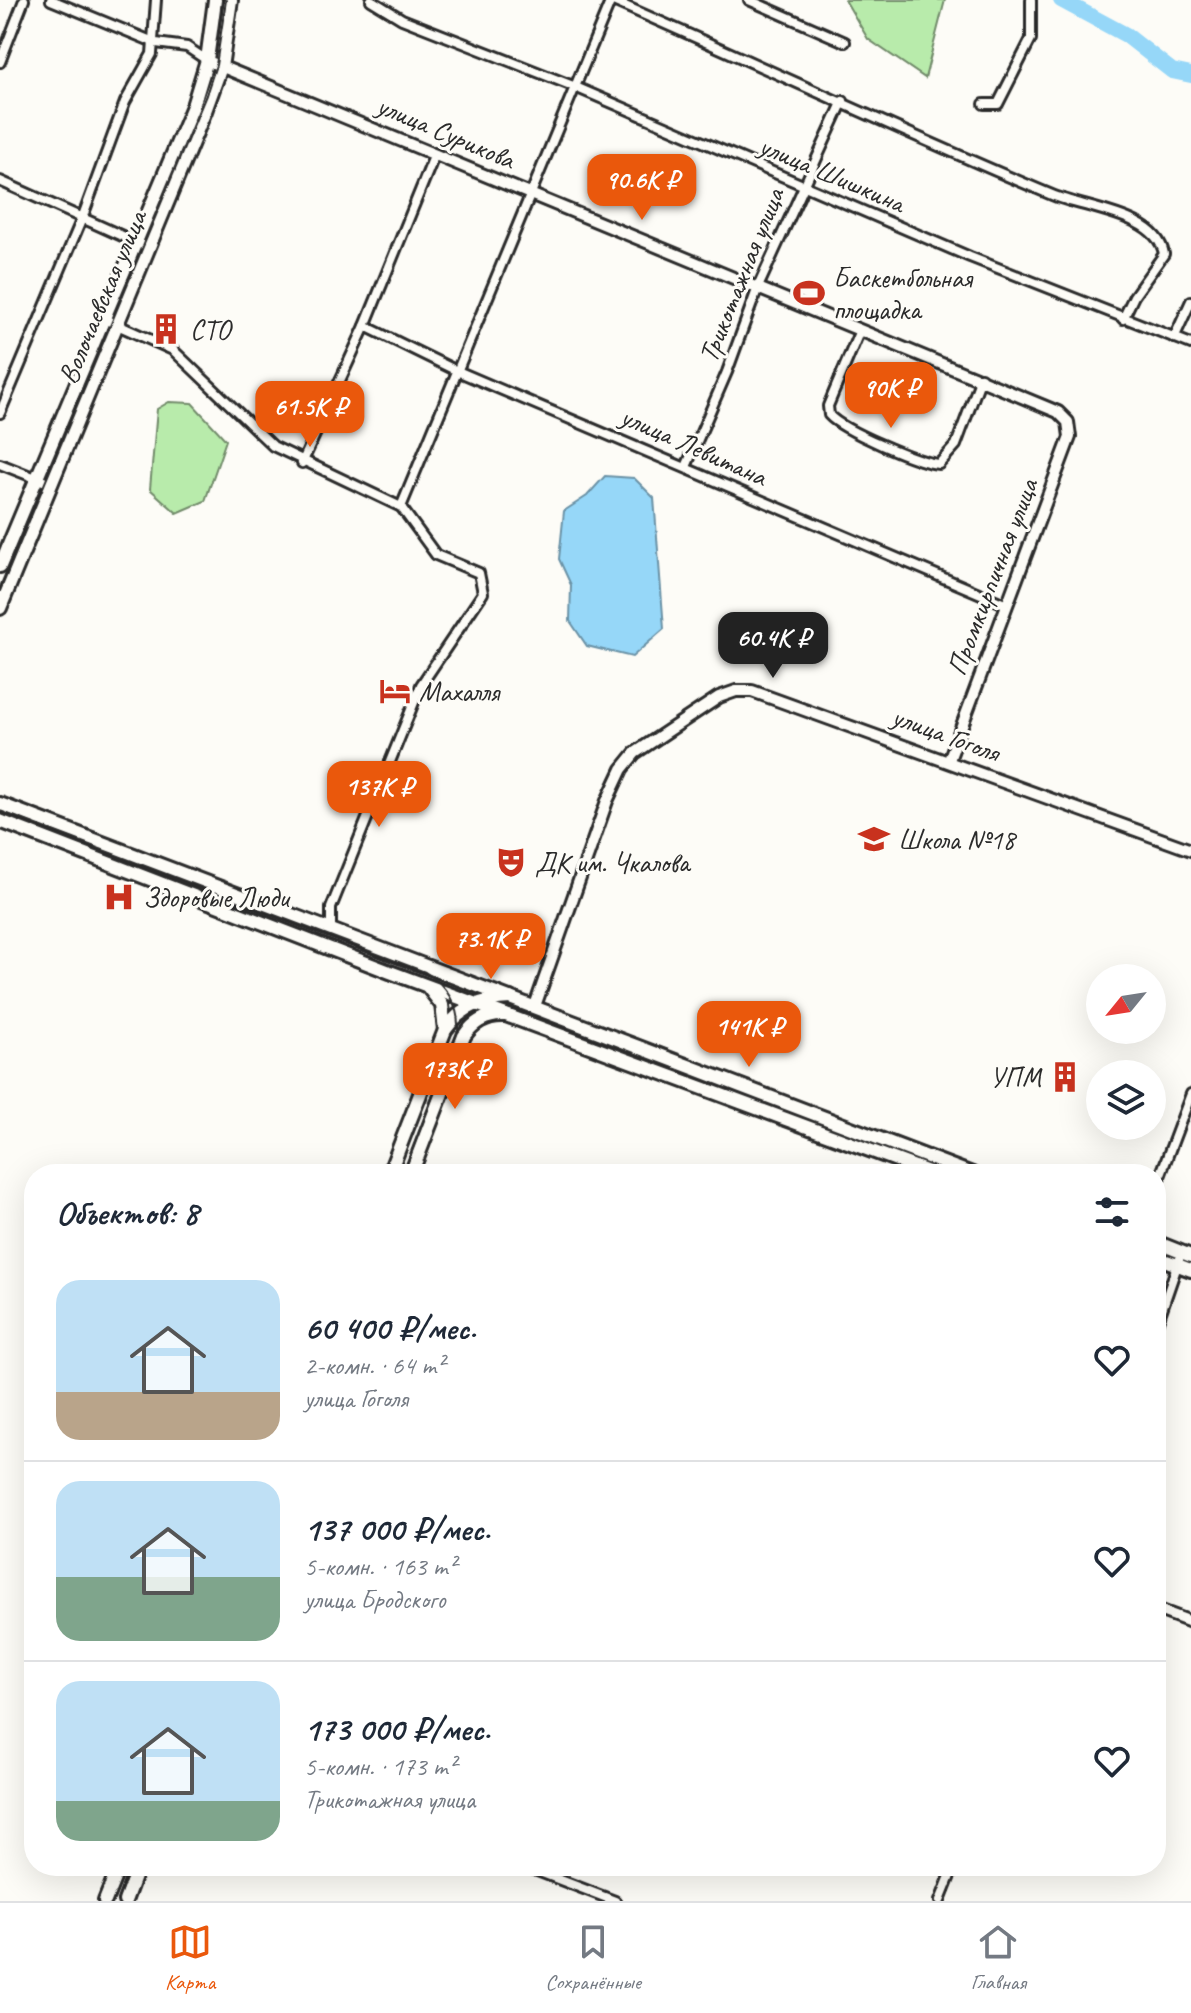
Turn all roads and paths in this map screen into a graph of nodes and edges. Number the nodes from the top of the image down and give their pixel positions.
1 (24, 0) edge
2 (51, 0) edge
3 (156, 0) edge
4 (215, 0) edge
5 (231, 0) edge
6 (371, 0) edge
7 (611, 0) edge
8 (749, 0) edge
9 (1031, 0) edge
10 (845, 42) dead end
11 (156, 43) junction
12 (0, 62) edge
13 (213, 63) junction
14 (573, 86) junction
15 (843, 101) junction
16 (984, 104) dead end
17 (435, 154) junction
18 (0, 181) edge
19 (803, 185) junction
20 (528, 194) junction
21 (83, 216) junction
22 (142, 244) junction
23 (758, 287) junction
24 (1191, 301) edge
25 (102, 318) junction
26 (1123, 319) junction
27 (116, 324) junction
28 (365, 326) junction
29 (860, 330) junction
30 (1174, 338) junction
31 (1191, 344) edge
32 (455, 370) junction
33 (981, 378) junction
34 (1058, 412) joint
35 (0, 413) edge
36 (302, 463) junction
37 (0, 464) edge
38 (686, 467) junction
39 (36, 478) junction
40 (51, 484) junction
41 (401, 507) junction
42 (0, 566) edge
43 (1007, 605) junction
44 (0, 608) edge
45 (949, 760) junction
46 (0, 804) edge
47 (0, 821) edge
48 (1191, 850) edge
49 (331, 928) junction
50 (428, 965) junction
51 (425, 984) junction
52 (454, 995) junction
53 (513, 998) junction
54 (477, 1003) junction
55 (535, 1006) junction
56 (461, 1012) junction
57 (509, 1015) junction
58 (445, 1030) junction
59 (464, 1036) junction
60 (1191, 1094) edge
61 (393, 1164) edge
62 (415, 1164) edge
63 (907, 1164) edge
64 (946, 1164) edge
65 (1165, 1164) edge
66 (1183, 1258) edge
67 (1191, 1270) edge
68 (1166, 1301) edge
69 (1166, 1613) edge
70 (1191, 1622) edge
71 (115, 1876) edge
72 (134, 1876) edge
73 (550, 1876) edge
74 (950, 1876) edge
75 (105, 1901) edge
76 (125, 1901) edge
77 (615, 1901) edge
78 (940, 1901) edge

1 - 12 street
2 - 11 street
3 - 11 street
4 - 13 main road, Волочаевская улица
5 - 13 main road, Волочаевская улица
6 - 14 street, улица Шишкина
7 - 14 street
7 - 15 street
8 - 10 street
9 - 16 street
11 - 13 street
11 - 21 street
13 - 17 street, улица Сурикова
13 - 22 main road, Волочаевская улица
14 - 19 street, улица Шишкина
14 - 20 street
15 - 19 street, Трикотажная улица
15 - 26 street
17 - 20 street, улица Сурикова
17 - 28 street
18 - 21 street
19 - 23 street, Трикотажная улица
19 - 26 street, улица Шишкина
20 - 23 street, улица Сурикова
20 - 32 street
21 - 22 street
21 - 35 street
22 - 25 main road, Волочаевская улица
22 - 27 main road, Волочаевская улица
23 - 29 street, улица Сурикова
23 - 38 street, Трикотажная улица
24 - 30 street
25 - 27 street
25 - 39 main road, Волочаевская улица
26 - 30 street, улица Шишкина
27 - 36 street
27 - 40 main road, Волочаевская улица
28 - 32 street, улица Левитана
28 - 36 street
29 - 33 street, улица Сурикова
29 - 33 street
30 - 31 street, улица Шишкина
32 - 38 street, улица Левитана
32 - 41 street
33 - 34 street, улица Сурикова
34 - 43 street, Промкирпичная улица
36 - 41 street
37 - 39 street
38 - 43 street, улица Левитана
39 - 40 street
39 - 42 main road, Волочаевская улица
40 - 44 main road, Волочаевская улица
41 - 49 street
43 - 45 street, Промкирпичная улица
45 - 48 street, улица Гоголя
45 - 55 street, улица Гоголя
46 - 49 main road
47 - 51 main road
49 - 50 main road
50 - 52 main road
50 - 53 main road
51 - 52 main road
51 - 58 main road
52 - 54 main road
52 - 56 main road
53 - 54 main road
53 - 55 main road
54 - 56 main road
54 - 57 main road
55 - 64 main road
56 - 58 main road
56 - 59 main road
57 - 59 main road
57 - 63 main road
58 - 61 main road
59 - 62 main road
60 - 65 street
66 - 67 main road
66 - 68 street
69 - 70 street
71 - 75 main road
72 - 76 main road
73 - 77 street
74 - 78 street

